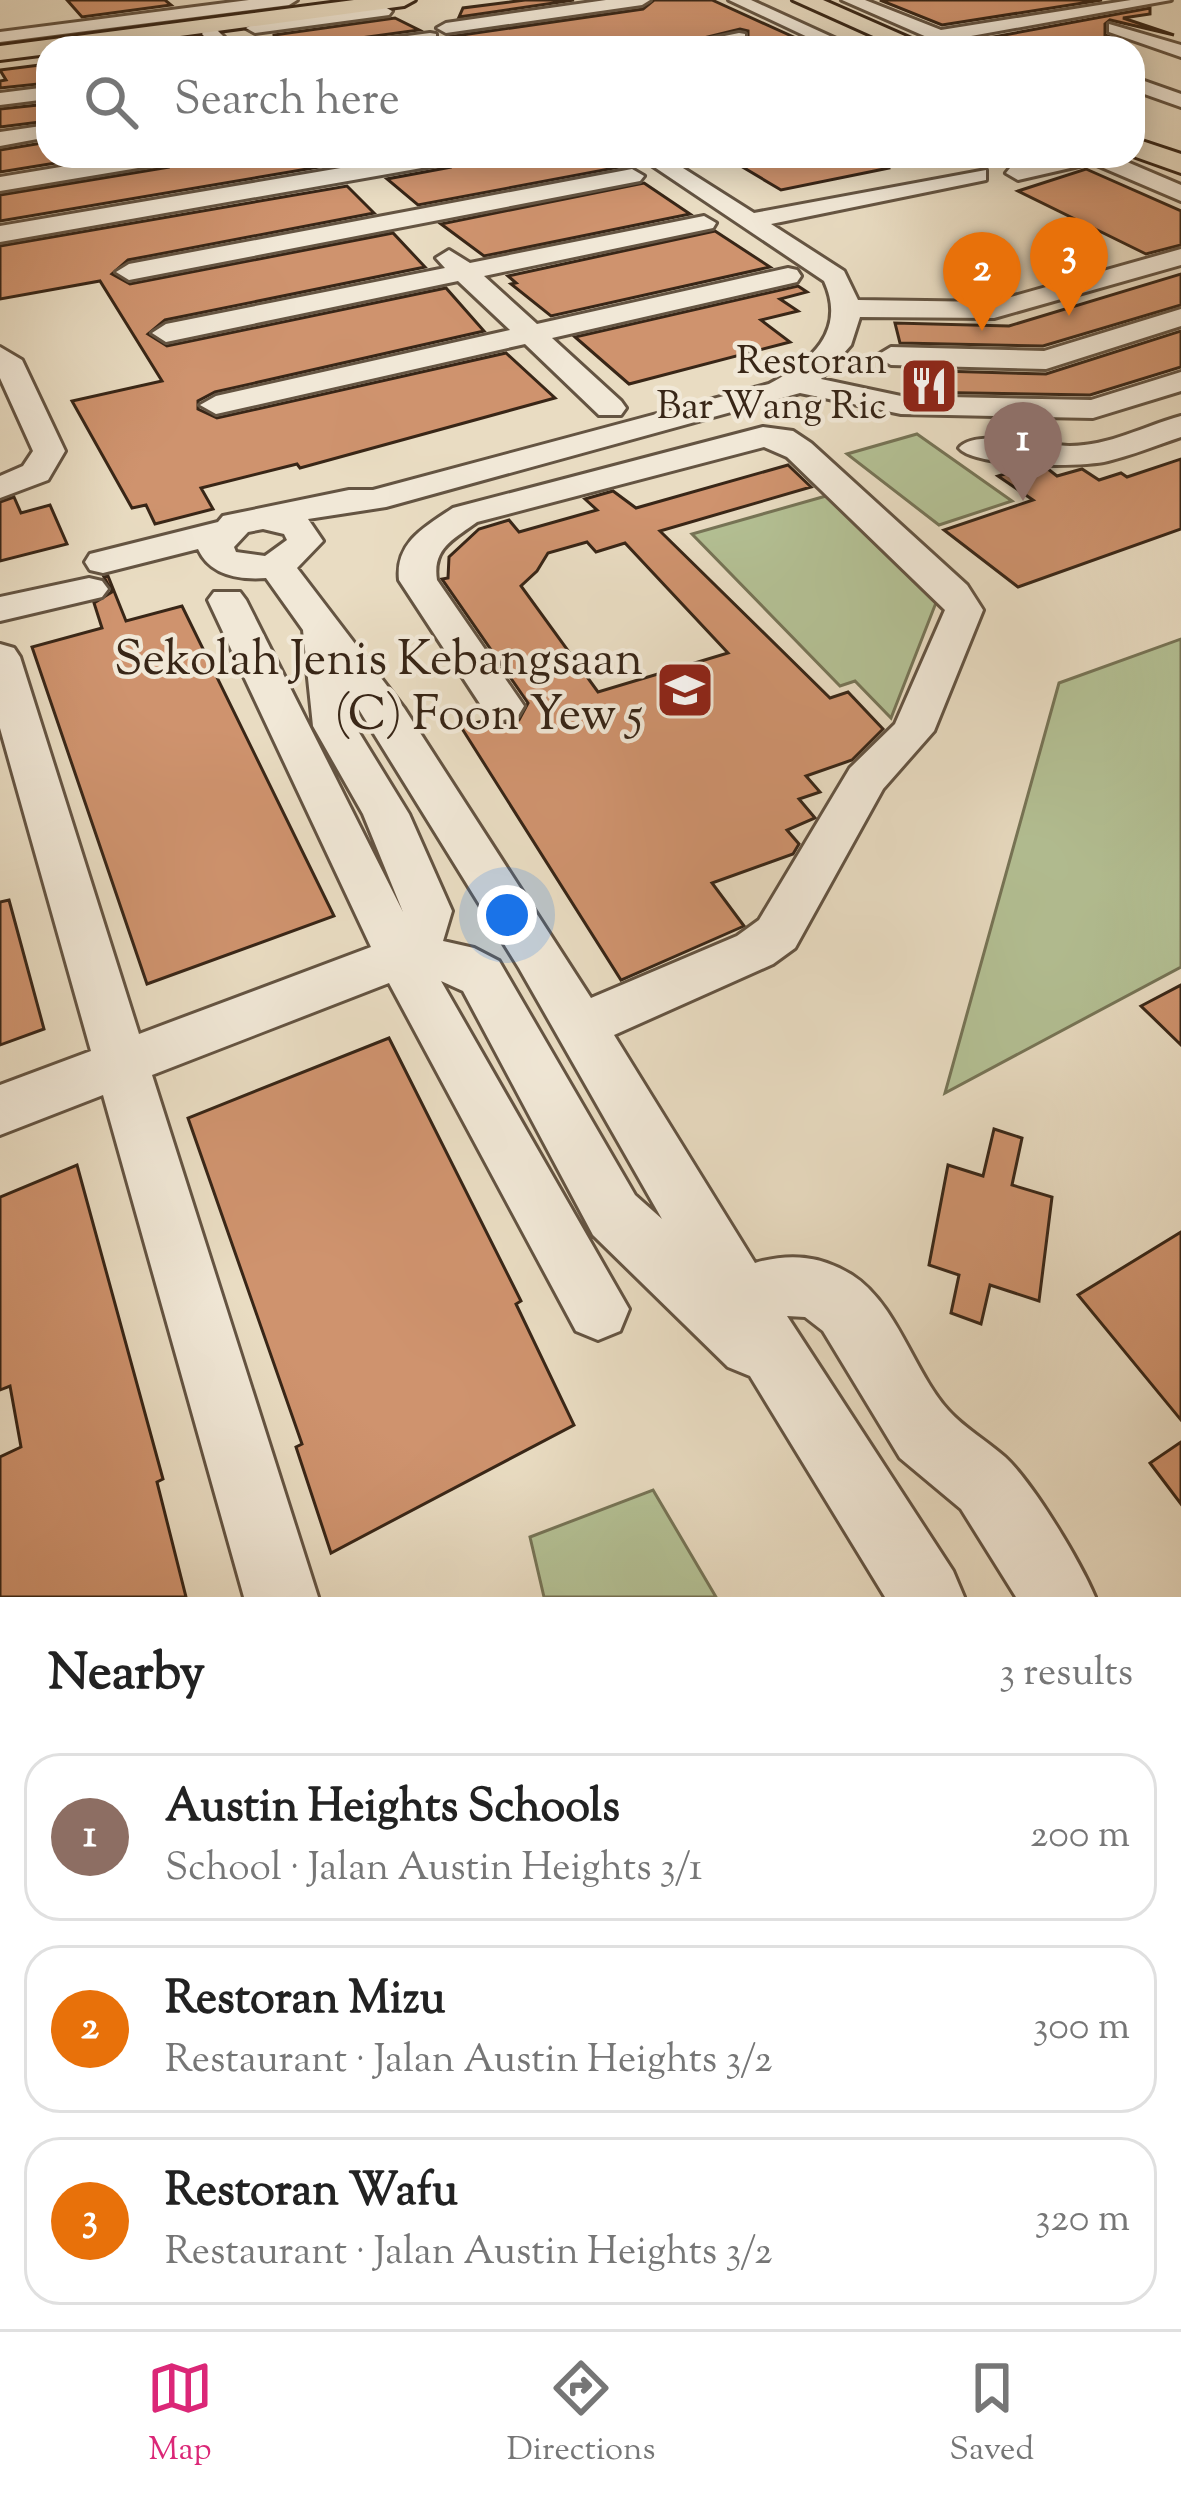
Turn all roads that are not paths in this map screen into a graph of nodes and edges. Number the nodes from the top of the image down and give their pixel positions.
1 (119, 0) edge
2 (290, 0) edge
3 (642, 0) edge
4 (783, 0) edge
5 (804, 0) edge
6 (850, 0) edge
7 (1163, 0) edge
8 (1034, 1) edge
9 (746, 4) edge
10 (194, 6) edge
11 (458, 6) dead end
12 (411, 12) edge
13 (908, 12) junction
14 (713, 14) dead end
15 (1070, 15) junction
16 (1181, 16) edge
17 (137, 19) junction
18 (476, 23) junction
19 (1112, 28) junction
20 (87, 33) edge
21 (136, 36) edge
22 (252, 36) edge
23 (378, 36) edge
24 (456, 36) edge
25 (835, 36) edge
26 (838, 36) edge
27 (912, 36) edge
28 (926, 36) edge
29 (961, 36) edge
30 (1066, 36) edge
31 (1136, 36) edge
32 (0, 37) edge
33 (1145, 39) edge
34 (36, 45) edge
35 (1181, 51) edge
36 (0, 54) edge
37 (36, 56) edge
38 (1145, 88) edge
39 (36, 94) edge
40 (0, 99) edge
41 (1181, 101) edge
42 (1152, 125) edge
43 (36, 133) edge
44 (0, 139) edge
45 (1181, 153) edge
46 (1181, 164) edge
47 (96, 168) edge
48 (329, 168) edge
49 (353, 168) edge
50 (631, 168) edge
51 (645, 168) edge
52 (1040, 168) edge
53 (1121, 168) edge
54 (1018, 173) dead end
55 (978, 175) dead end
56 (0, 184) edge
57 (1181, 194) edge
58 (754, 208) junction
59 (406, 219) junction
60 (704, 224) dead end
61 (0, 235) edge
62 (1181, 257) edge
63 (129, 272) dead end
64 (464, 272) junction
65 (788, 276) dead end
66 (1069, 289) junction
67 (848, 308) junction
68 (880, 309) junction
69 (1181, 317) edge
70 (1148, 328) junction
71 (166, 333) dead end
72 (531, 334) junction
73 (1181, 344) edge
74 (0, 356) edge
75 (891, 356) junction
76 (716, 381) dead end
77 (797, 382) junction
78 (1173, 391) edge
79 (216, 405) dead end
80 (901, 405) junction
81 (995, 407) junction
82 (610, 408) junction
83 (1181, 427) edge
84 (975, 448) dead end
85 (1010, 450) junction
86 (0, 488) edge
87 (374, 500) junction
88 (259, 508) junction
89 (290, 553) junction
90 (224, 563) junction
91 (96, 575) junction
92 (0, 590) edge
93 (0, 609) edge
94 (320, 626) junction
95 (0, 658) edge
96 (503, 706) dead end
97 (401, 957) junction
98 (578, 1027) junction
99 (121, 1064) junction
100 (0, 1110) edge
101 (741, 1298) junction
102 (598, 1309) dead end
103 (789, 1380) junction
104 (281, 1597) edge
105 (927, 1597) edge
106 (1058, 1597) edge

1 - 17 street
2 - 10 street
3 - 18 street
4 - 26 main road
5 - 27 main road
6 - 13 street
7 - 15 street
8 - 13 street
8 - 15 street
9 - 14 street
9 - 25 street
10 - 17 street
11 - 18 street
12 - 18 street
12 - 20 main road
12 - 22 street
12 - 23 street
12 - 24 street
13 - 28 street
15 - 19 street
15 - 29 street
16 - 19 street
17 - 20 street
19 - 30 street
19 - 31 street
20 - 21 street
20 - 32 street
33 - 35 street
34 - 36 main road
36 - 37 street
38 - 41 street
39 - 40 street
42 - 45 main road
42 - 46 main road
43 - 44 street
47 - 56 street
48 - 61 street
49 - 59 street
50 - 59 street
51 - 58 street
52 - 54 street
53 - 57 street
55 - 58 street
58 - 67 street
59 - 63 street
59 - 64 street
60 - 64 street
62 - 66 street
64 - 71 street
64 - 72 street
65 - 72 street
66 - 68 street
66 - 70 street
67 - 68 street
67 - 77 street
68 - 75 street
69 - 70 street
70 - 73 street
70 - 75 street
72 - 79 street
72 - 82 street
74 - 86 street
75 - 80 street
76 - 82 street
77 - 80 street
77 - 87 street
78 - 81 street
80 - 81 street
81 - 85 street
82 - 88 street
83 - 85 street
84 - 85 street
87 - 88 street
87 - 89 street
88 - 89 street
88 - 90 street
89 - 90 street
89 - 94 street
90 - 91 street
90 - 97 street
91 - 92 street
91 - 93 street
94 - 97 street
94 - 98 street
95 - 99 street
96 - 98 street
97 - 99 street
97 - 102 street
97 - 103 street
98 - 101 street
99 - 100 street
99 - 104 street
101 - 103 street
101 - 106 street
103 - 105 street

